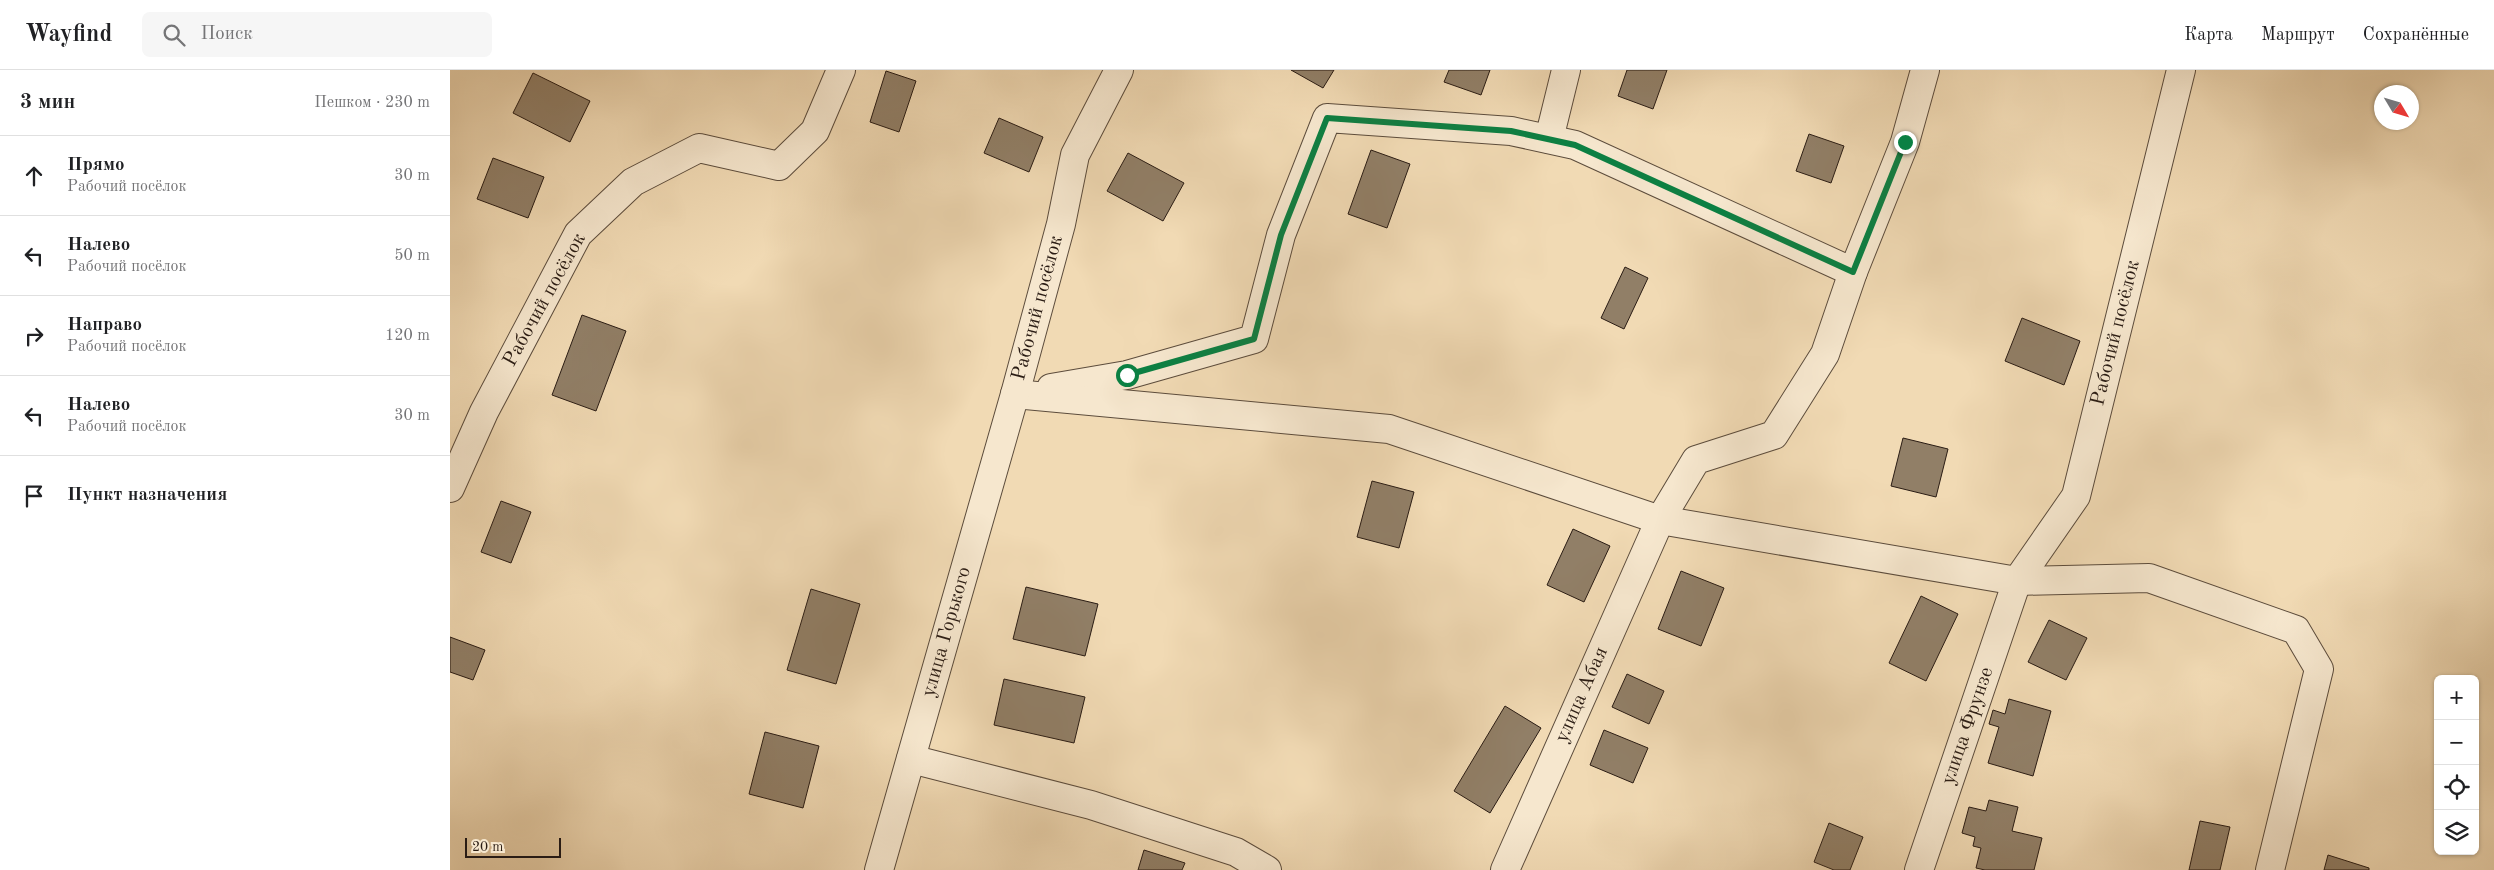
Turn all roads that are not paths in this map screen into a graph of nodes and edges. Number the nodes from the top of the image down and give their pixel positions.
1 (840, 70) edge
2 (1117, 70) edge
3 (1566, 70) edge
4 (1925, 70) edge
5 (2181, 70) edge
6 (1549, 139) junction
7 (1853, 272) junction
8 (1015, 394) junction
9 (450, 488) edge
10 (1660, 520) junction
11 (2017, 581) junction
12 (911, 759) junction
13 (879, 870) edge
14 (1267, 870) edge
15 (1505, 870) edge
16 (1919, 870) edge
17 (2270, 870) edge

1 - 9 street, Рабочий посёлок
2 - 8 street, Рабочий посёлок
3 - 6 street
4 - 7 street
5 - 11 street, Рабочий посёлок
6 - 7 street, Рабочий посёлок
6 - 8 street, Рабочий посёлок
7 - 10 street
8 - 10 street
8 - 12 street, улица Горького
10 - 11 street
10 - 15 street, улица Абая
11 - 16 street, улица Фрунзе
11 - 17 street
12 - 13 street, улица Горького
12 - 14 street

